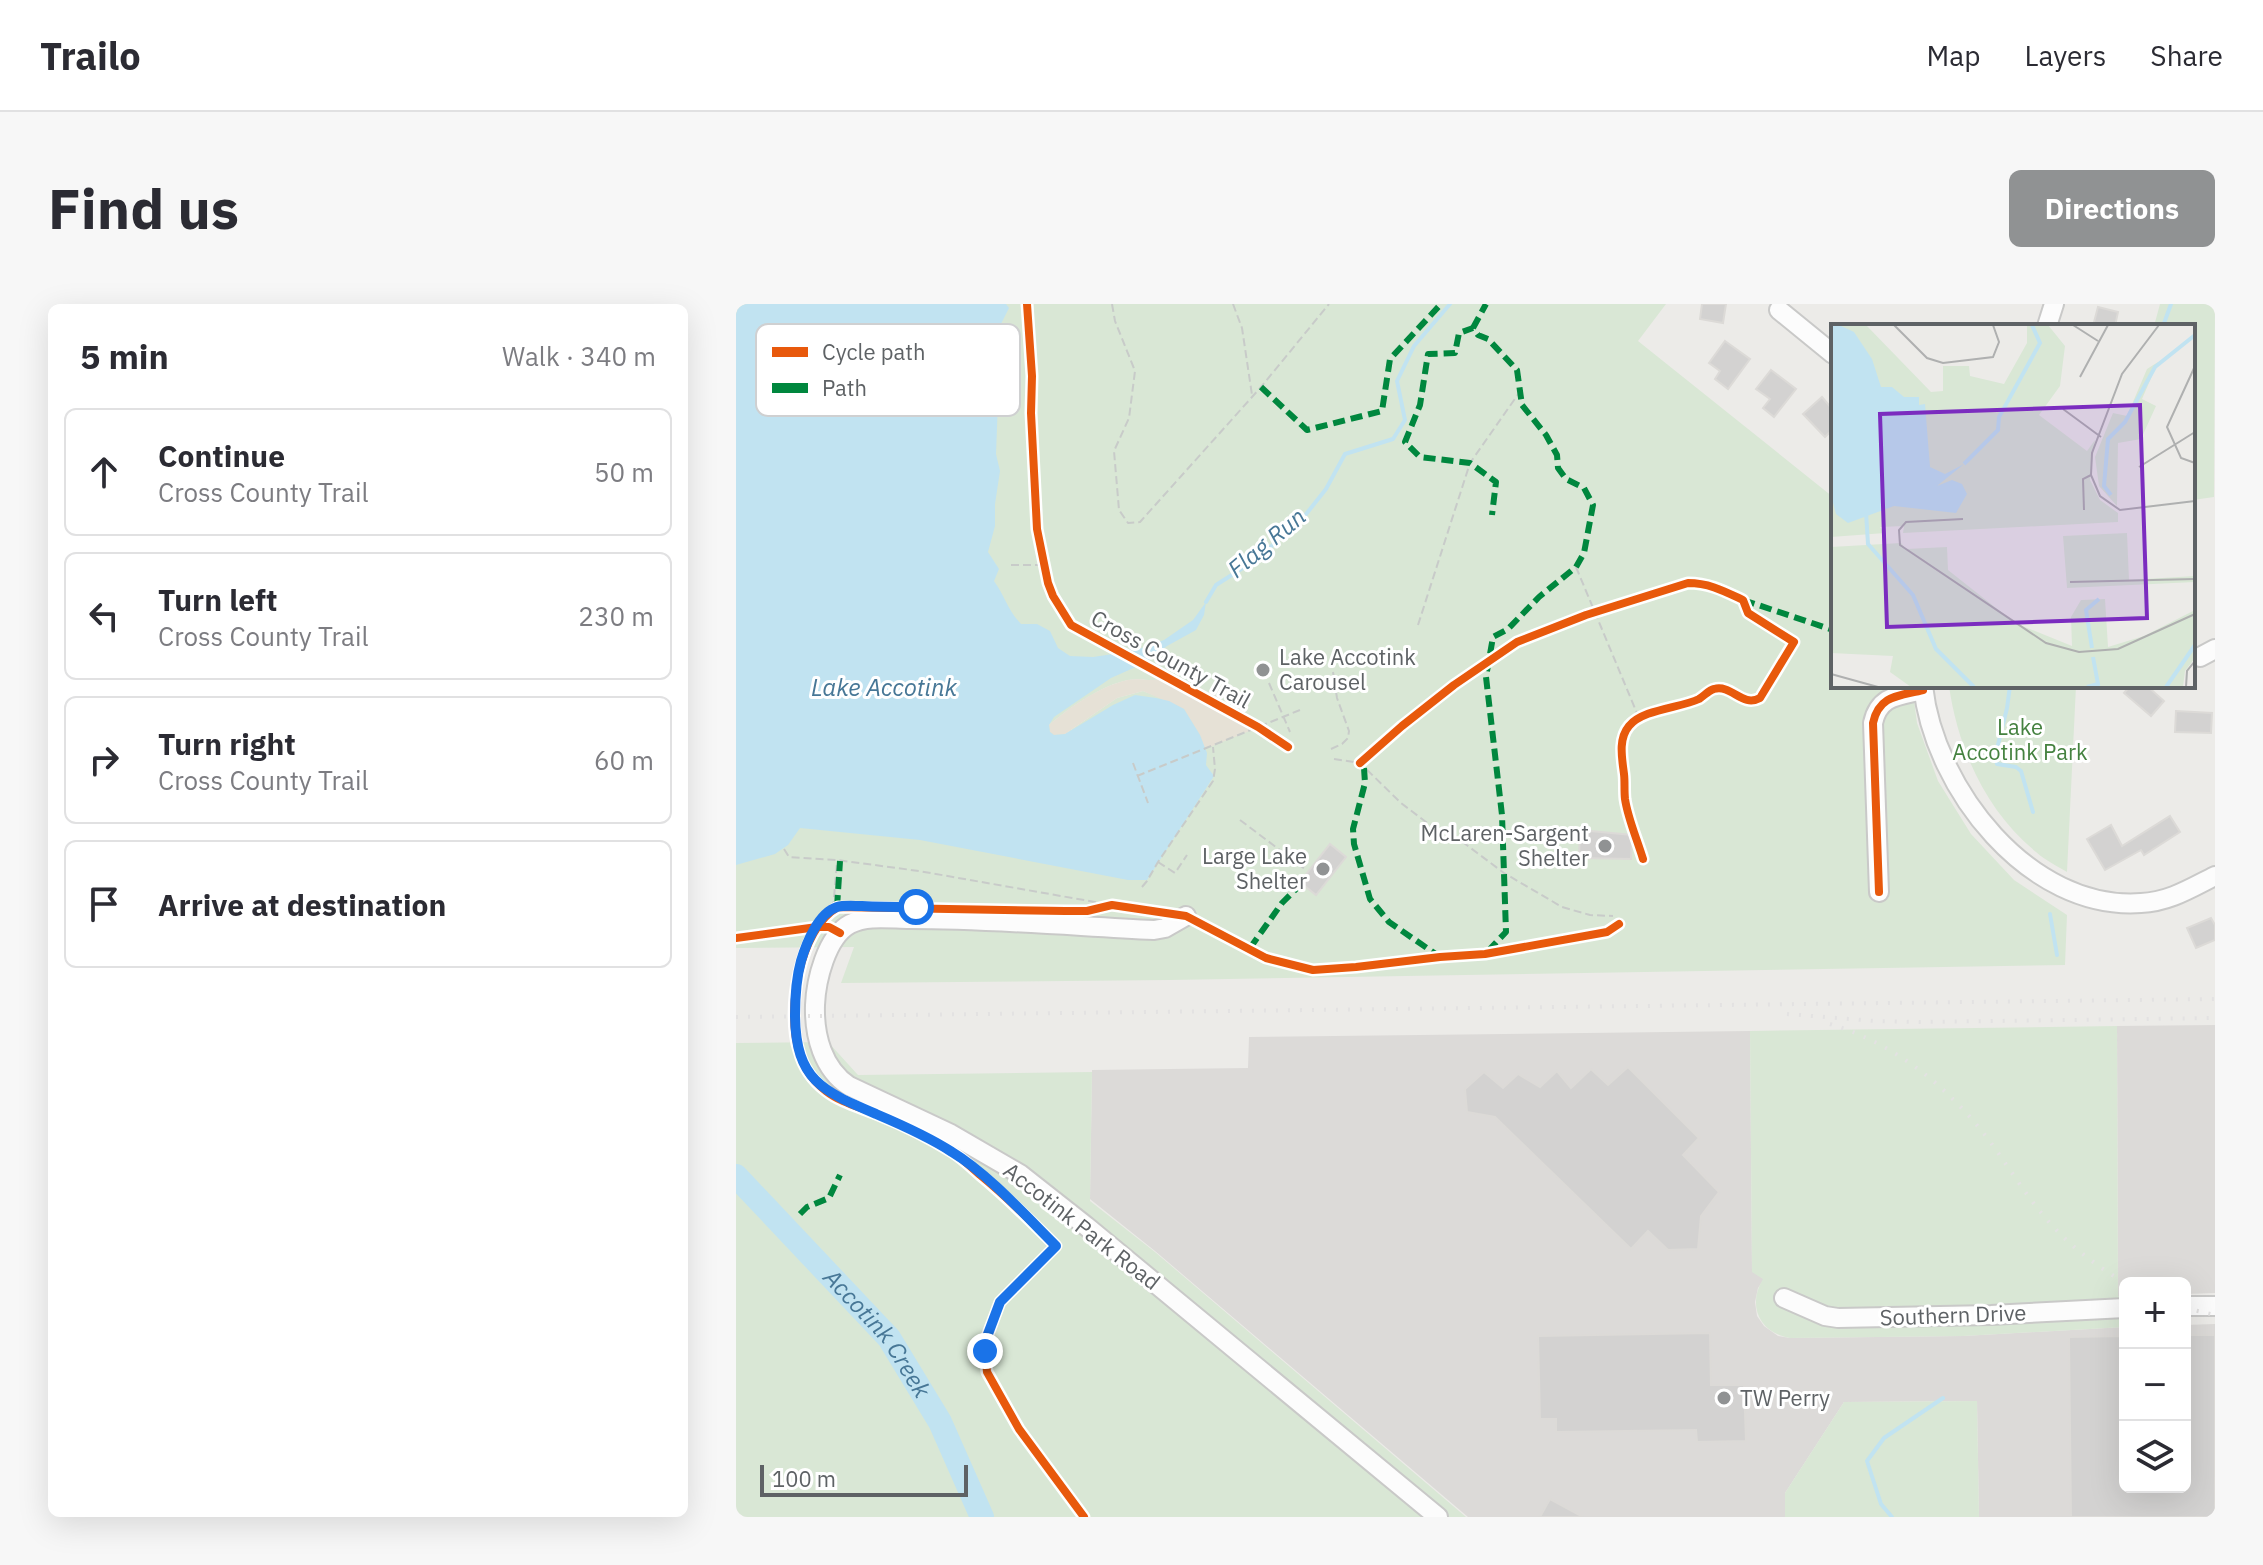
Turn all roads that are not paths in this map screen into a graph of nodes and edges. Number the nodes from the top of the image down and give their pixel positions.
1 (2054, 304) edge
2 (1779, 310) dead end
3 (2048, 324) edge
4 (1831, 352) edge
5 (1923, 688) edge
6 (2215, 876) edge
7 (1879, 892) dead end
8 (1186, 916) dead end
9 (1784, 1298) dead end
10 (2191, 1306) edge
11 (2215, 1306) edge
12 (2119, 1308) edge
13 (1438, 1517) edge

1 - 3 street
2 - 4 street
5 - 6 street
5 - 7 street
8 - 13 street, Accotink Park Road
9 - 12 street, Southern Drive
10 - 11 street

